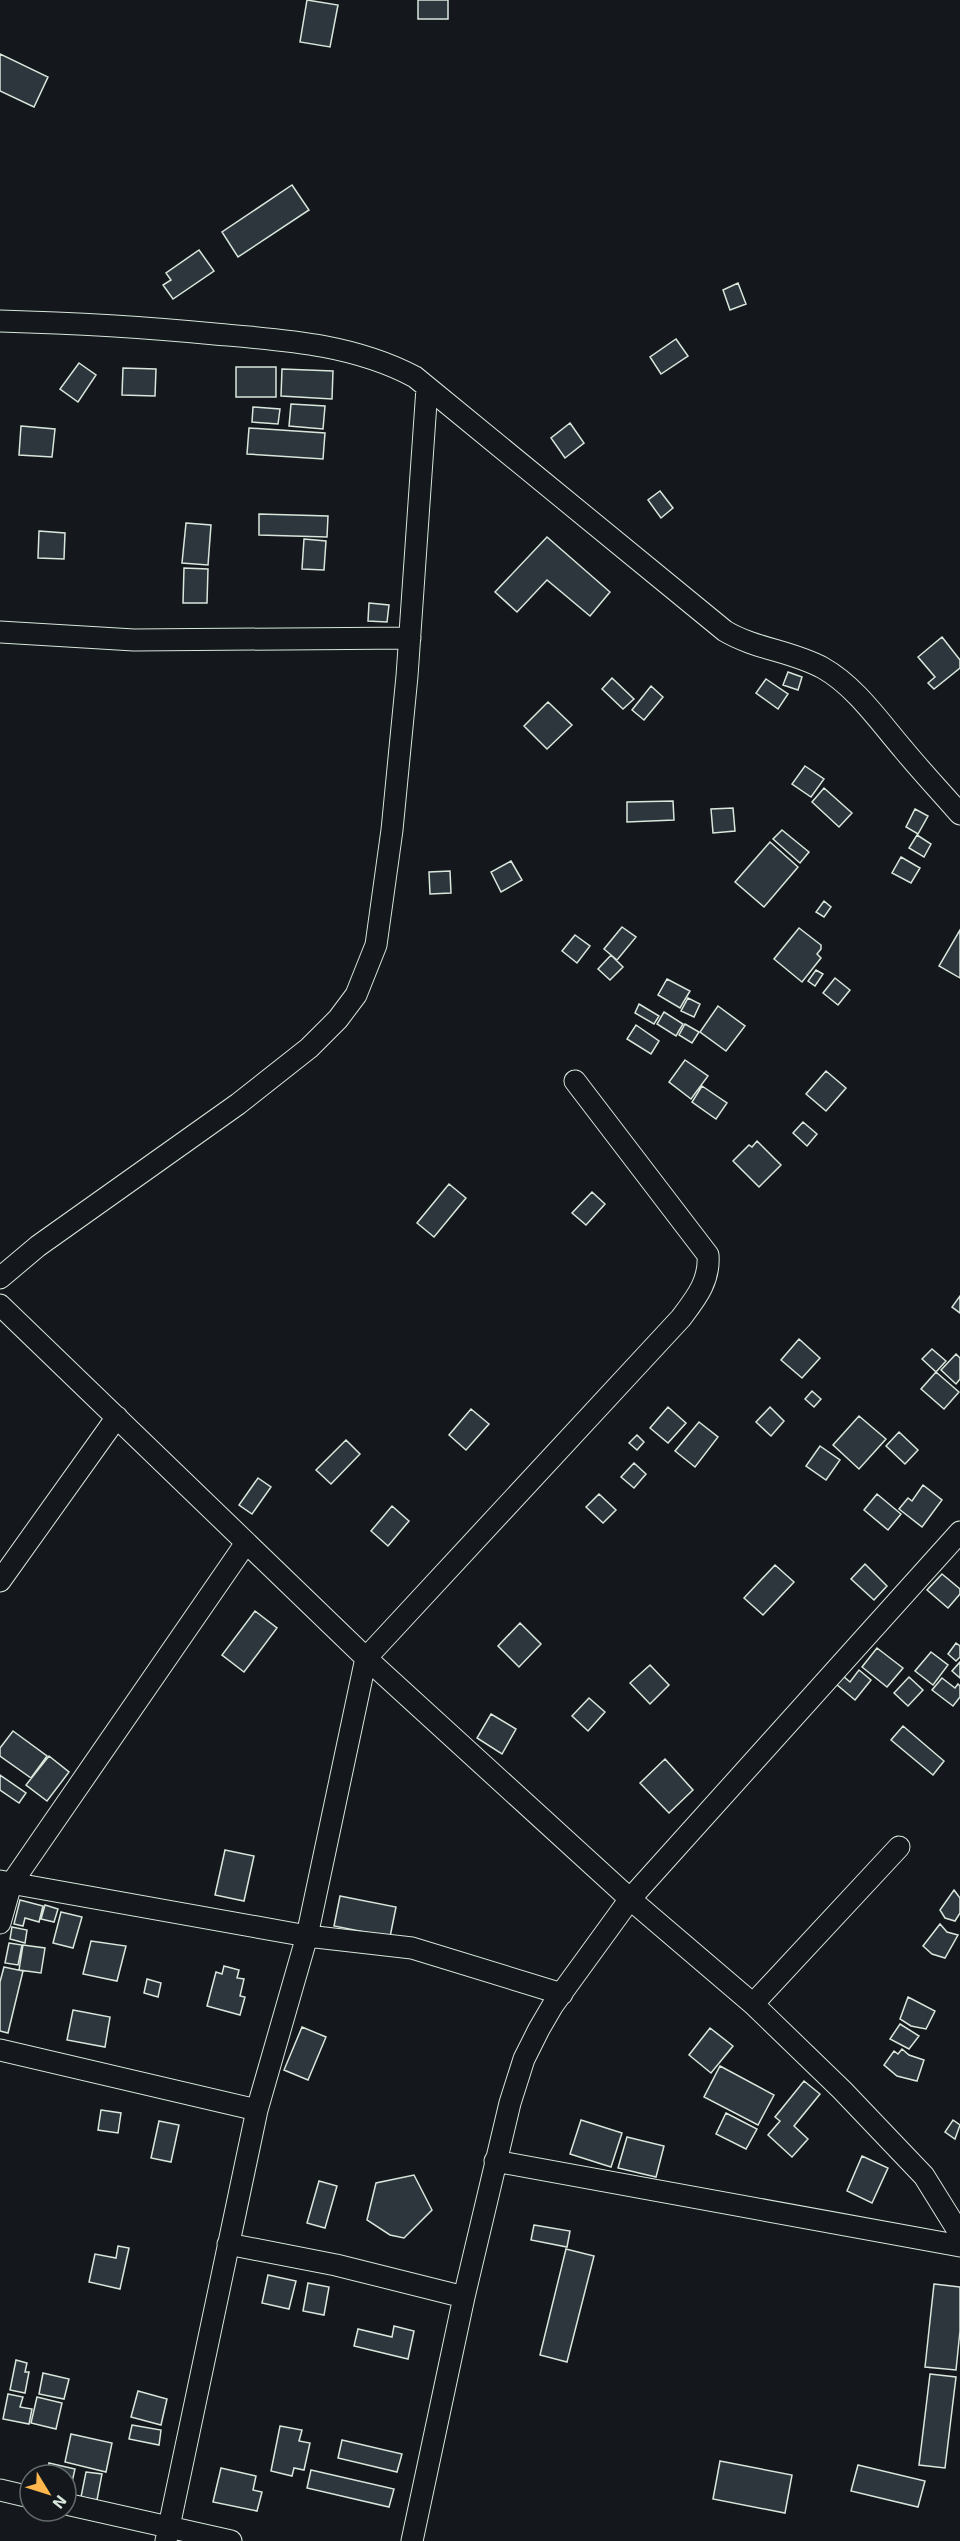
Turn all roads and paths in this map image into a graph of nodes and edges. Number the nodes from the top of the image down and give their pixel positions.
1 (0, 321) edge
2 (428, 388) junction
3 (0, 632) edge
4 (410, 638) junction
5 (960, 814) edge
6 (575, 1081) dead end
7 (0, 1278) edge
8 (0, 1305) edge
9 (117, 1417) junction
10 (960, 1532) edge
11 (246, 1544) junction
12 (0, 1581) edge
13 (366, 1658) junction
14 (899, 1847) dead end
15 (5, 1883) edge
16 (630, 1899) junction
17 (0, 1923) edge
18 (307, 1936) junction
19 (562, 1994) junction
20 (753, 2004) junction
21 (0, 2050) edge
22 (257, 2109) junction
23 (495, 2161) junction
24 (960, 2234) edge
25 (228, 2244) junction
26 (960, 2246) edge
27 (464, 2297) junction
28 (0, 2490) edge
29 (18, 2494) edge
30 (78, 2507) edge
31 (168, 2533) edge
32 (231, 2541) edge
33 (412, 2541) edge

1 - 2 street
2 - 4 street
2 - 5 street
3 - 4 street
4 - 7 street
6 - 13 street
8 - 9 street
9 - 11 street
9 - 12 street
10 - 16 street
11 - 13 street
11 - 15 street
13 - 16 street
13 - 18 street
14 - 20 street
15 - 17 street
15 - 18 street
16 - 19 street
16 - 20 street
18 - 19 street
18 - 22 street
19 - 23 street
20 - 24 street
21 - 22 street
22 - 25 street
23 - 26 street
23 - 27 street
25 - 27 street
25 - 31 street
27 - 33 street
28 - 29 street
30 - 31 street
31 - 32 street

